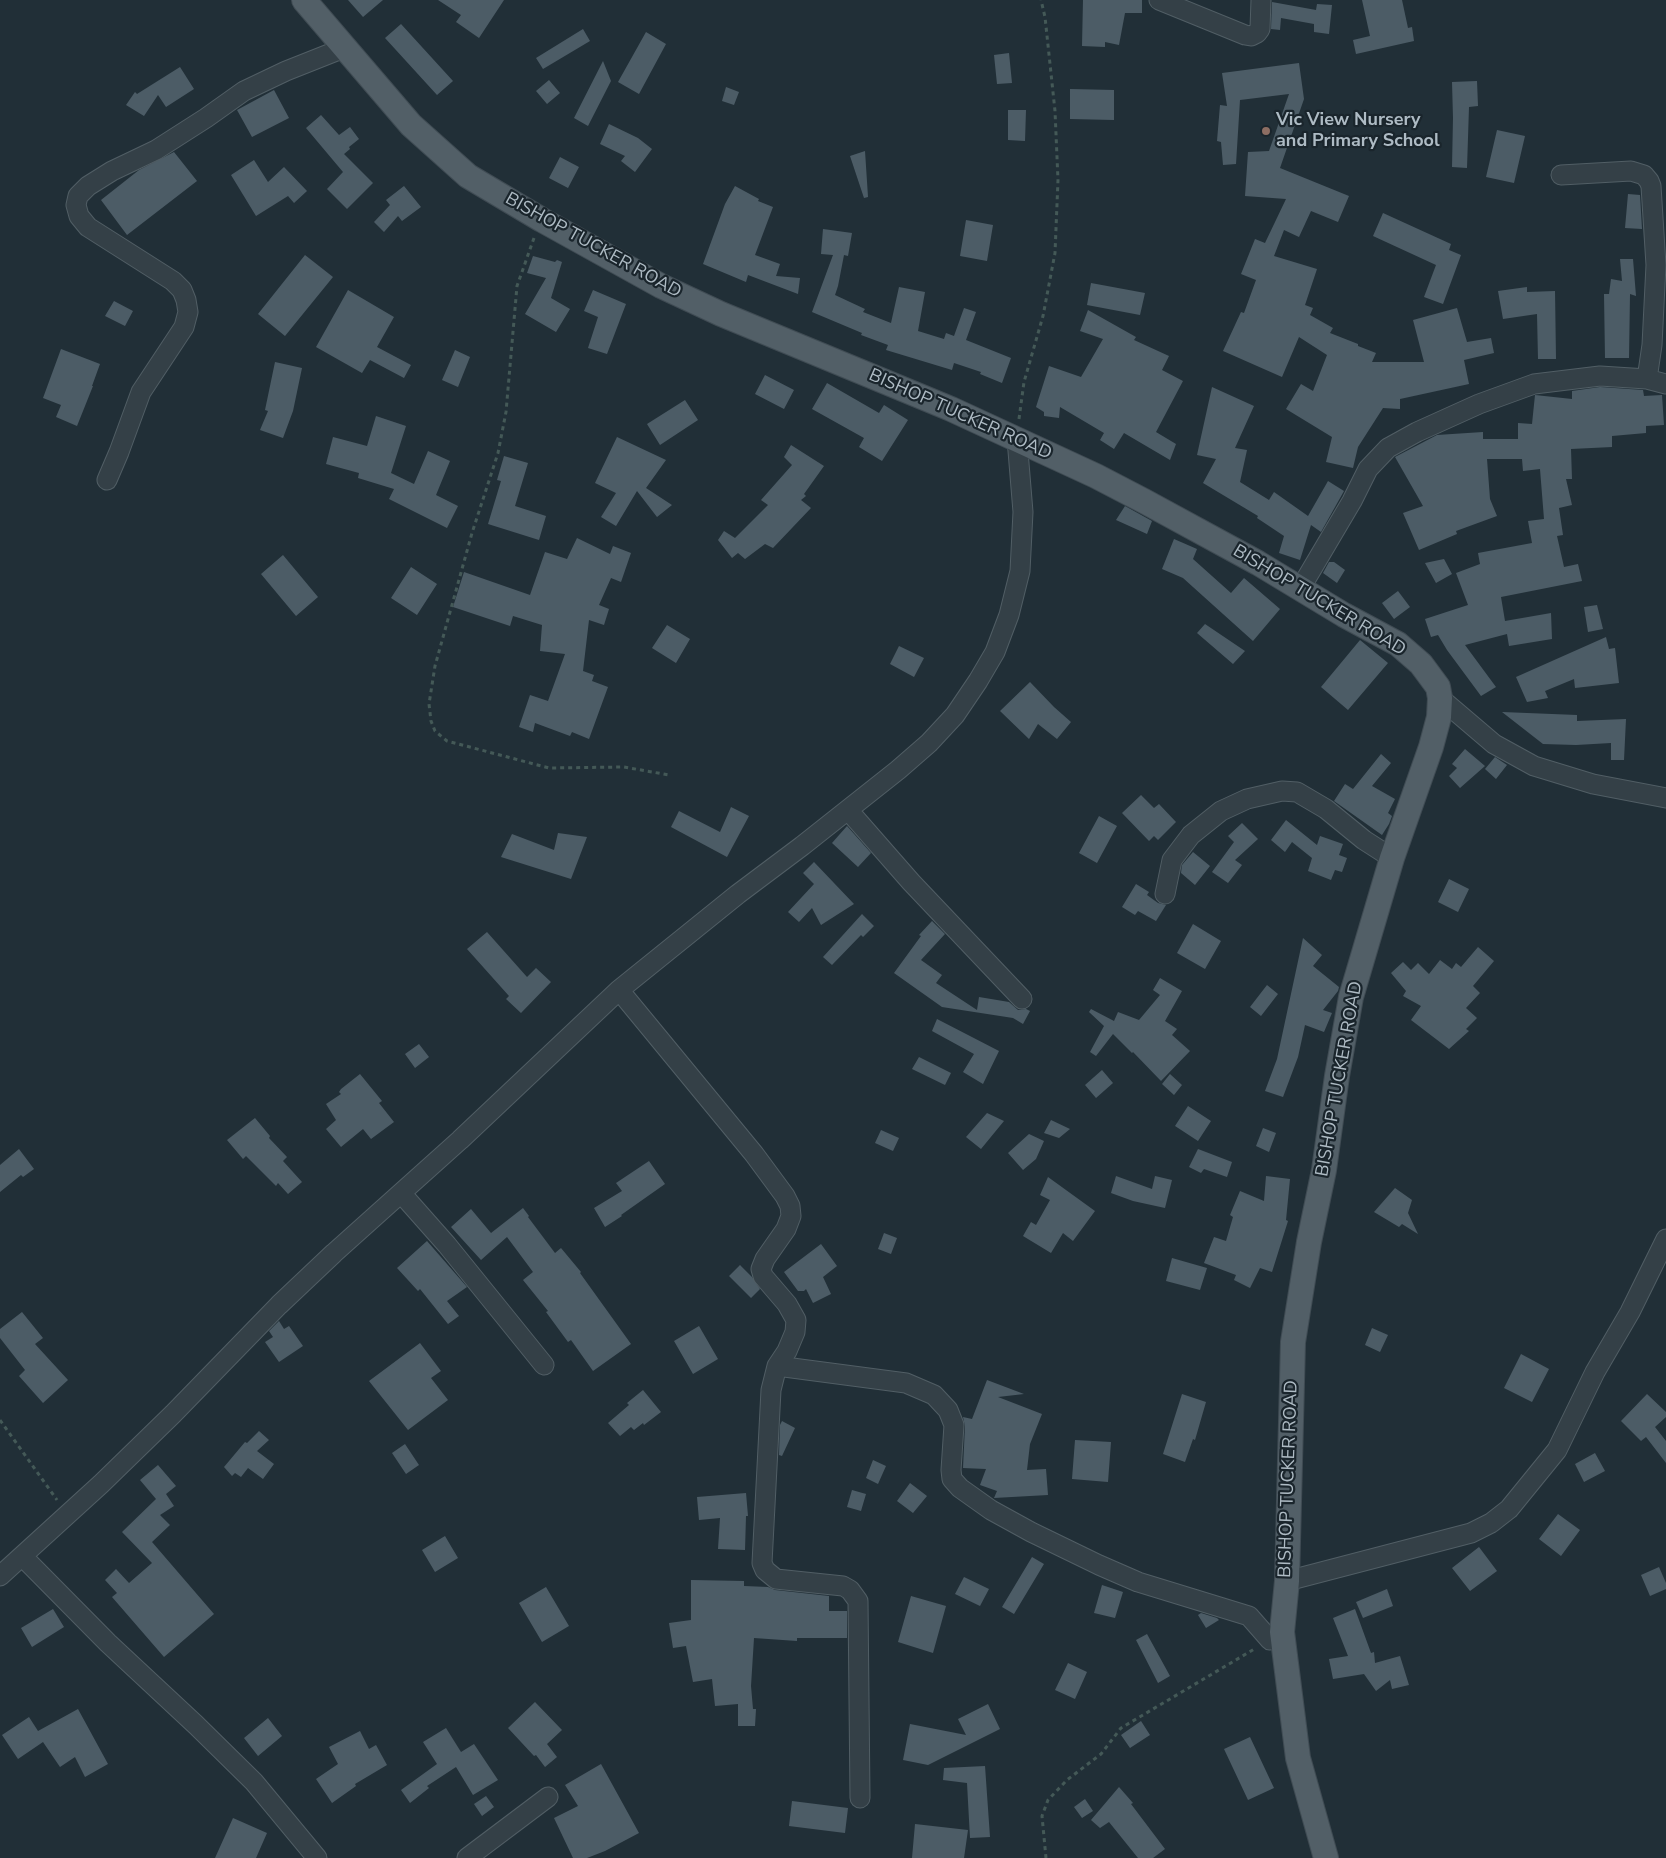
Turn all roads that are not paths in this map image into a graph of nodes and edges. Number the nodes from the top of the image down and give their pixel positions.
1 (304, 0) edge
2 (1159, 0) edge
3 (1260, 0) edge
4 (344, 48) junction
5 (1561, 175) dead end
6 (1646, 379) junction
7 (1666, 384) edge
8 (1017, 439) junction
9 (107, 480) dead end
10 (1300, 589) junction
11 (1440, 698) junction
12 (1666, 798) edge
13 (848, 810) junction
14 (1392, 858) junction
15 (1164, 894) dead end
16 (619, 990) junction
17 (1022, 999) dead end
18 (402, 1194) junction
19 (1666, 1239) edge
20 (544, 1365) dead end
21 (777, 1366) junction
22 (22, 1556) junction
23 (0, 1576) edge
24 (1287, 1581) junction
25 (1270, 1640) road end
26 (548, 1797) dead end
27 (860, 1798) dead end
28 (317, 1858) edge
29 (467, 1858) edge
30 (1326, 1858) edge

1 - 4 main road, BISHOP TUCKER ROAD
2 - 3 street
4 - 8 main road, BISHOP TUCKER ROAD
4 - 9 street
5 - 6 street
6 - 7 street
6 - 10 street
8 - 10 main road, BISHOP TUCKER ROAD
8 - 13 street
10 - 11 main road, BISHOP TUCKER ROAD
11 - 12 street
11 - 14 main road, BISHOP TUCKER ROAD
13 - 16 street
13 - 17 street
14 - 15 street
14 - 24 main road, BISHOP TUCKER ROAD
16 - 18 street
16 - 21 street
18 - 20 street
18 - 22 street
19 - 24 street
21 - 25 street
21 - 27 street
22 - 23 street
22 - 28 street
24 - 30 main road, BISHOP TUCKER ROAD
26 - 29 street

